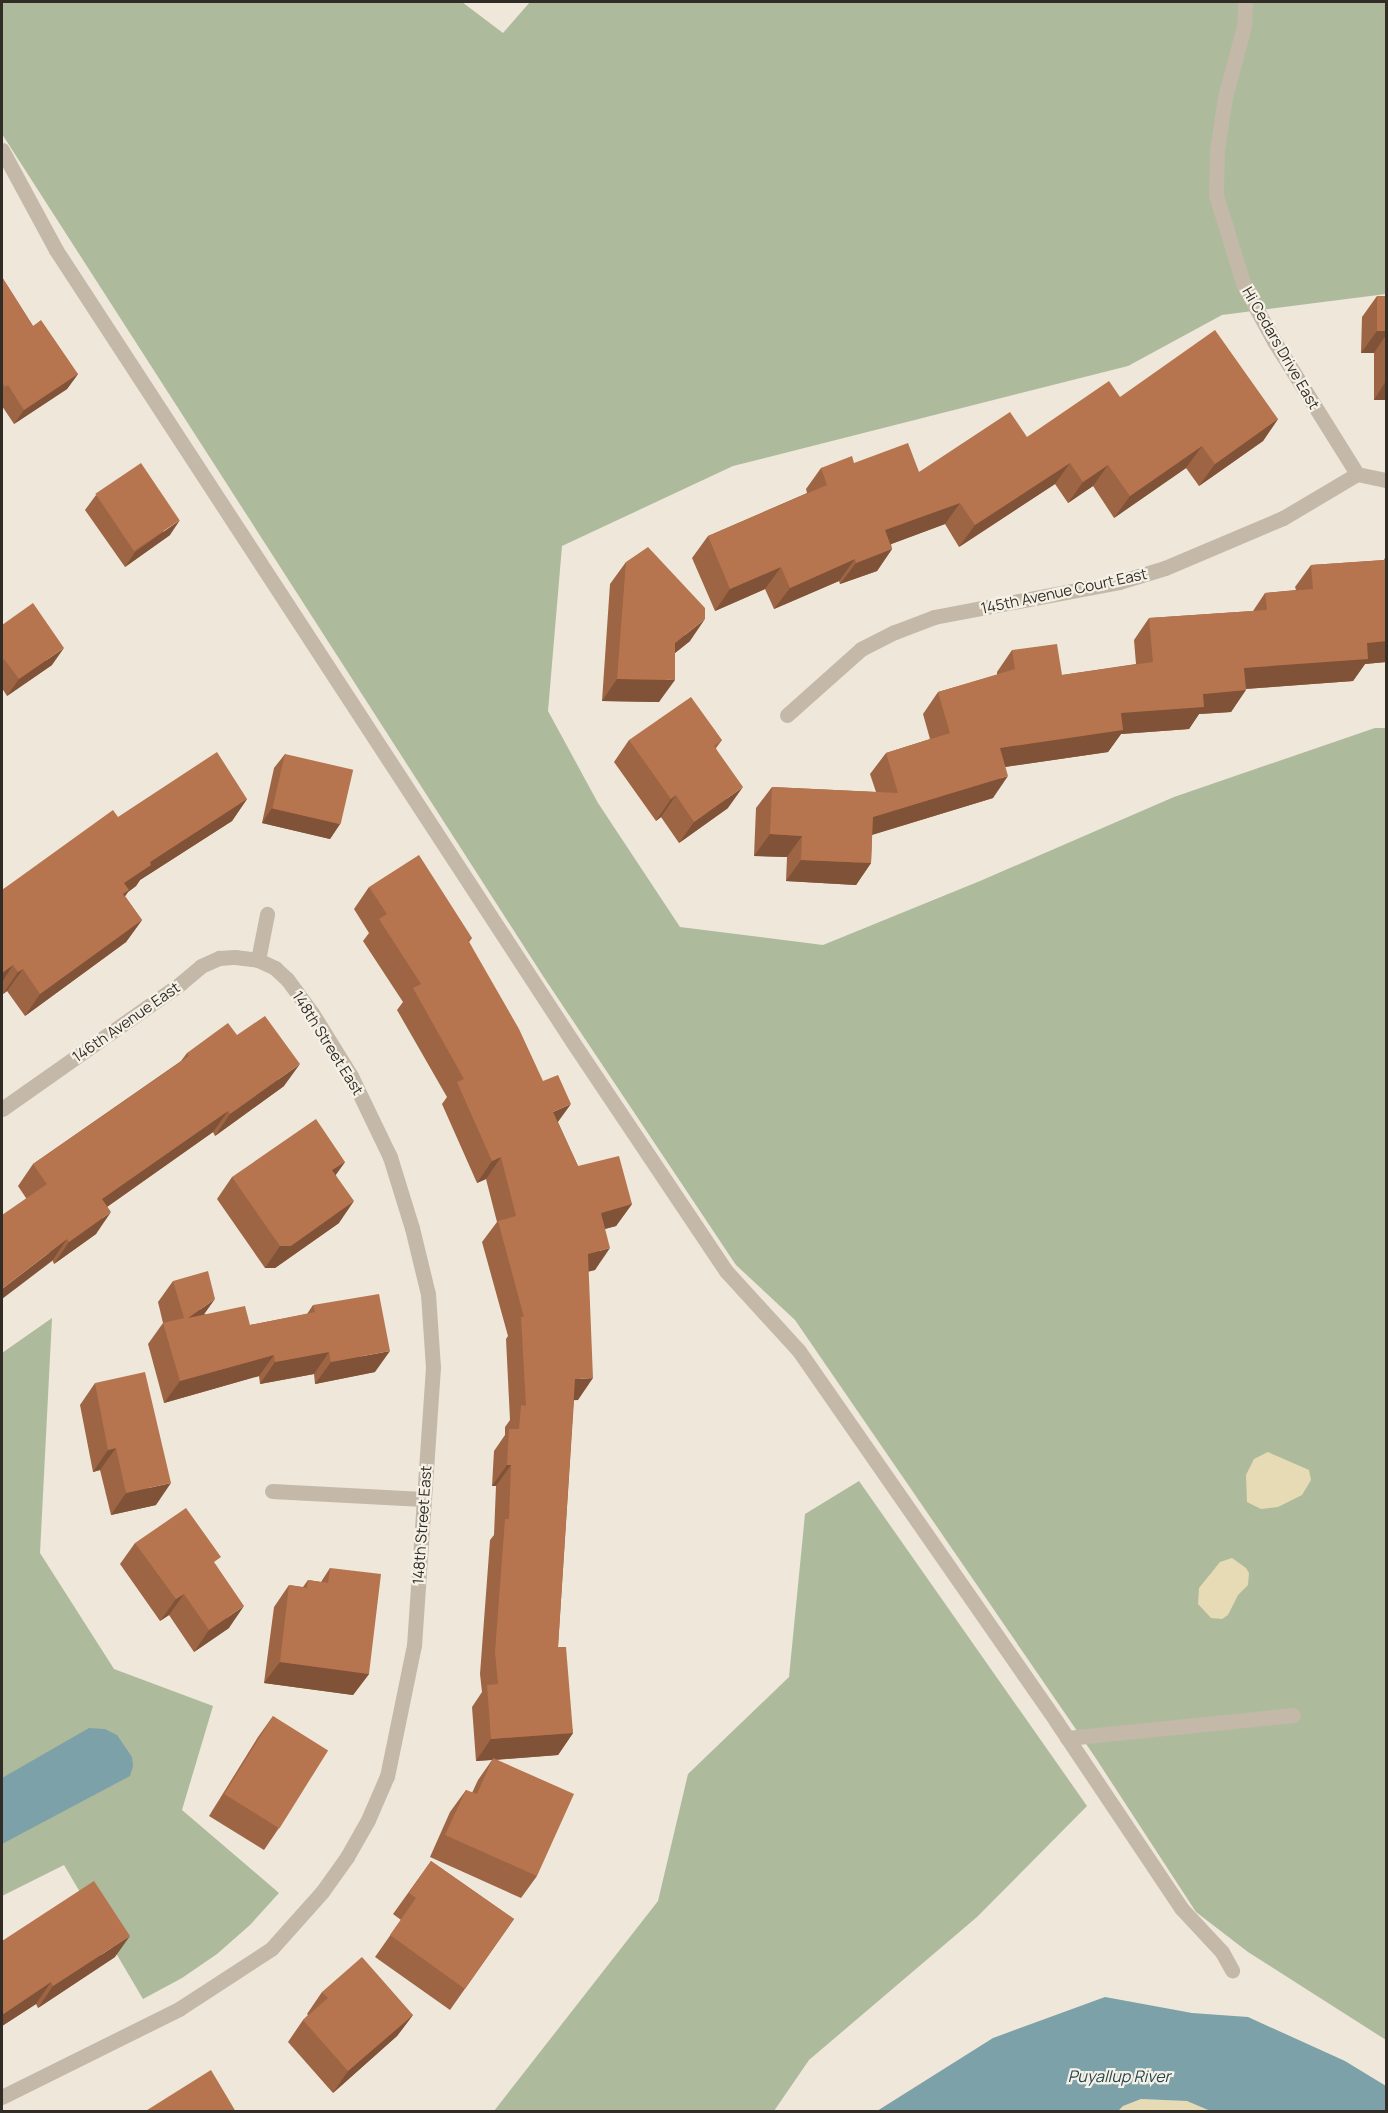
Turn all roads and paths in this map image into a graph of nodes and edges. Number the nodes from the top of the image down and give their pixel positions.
1 (1245, 2) edge
2 (2, 150) edge
3 (1357, 474) junction
4 (1386, 480) edge
5 (787, 715) dead end
6 (267, 914) dead end
7 (258, 960) junction
8 (2, 1109) edge
9 (272, 1491) dead end
10 (423, 1499) junction
11 (1293, 1715) dead end
12 (1067, 1738) junction
13 (1232, 1970) dead end
14 (2, 2097) edge

1 - 3 street, Hi Cedars Drive East
2 - 12 street
3 - 4 street
3 - 5 street, 145th Avenue Court East
6 - 7 street
7 - 8 street, 146th Avenue East
7 - 10 street, 148th Street East
9 - 10 street
10 - 14 street, 148th Street East
11 - 12 street
12 - 13 street

